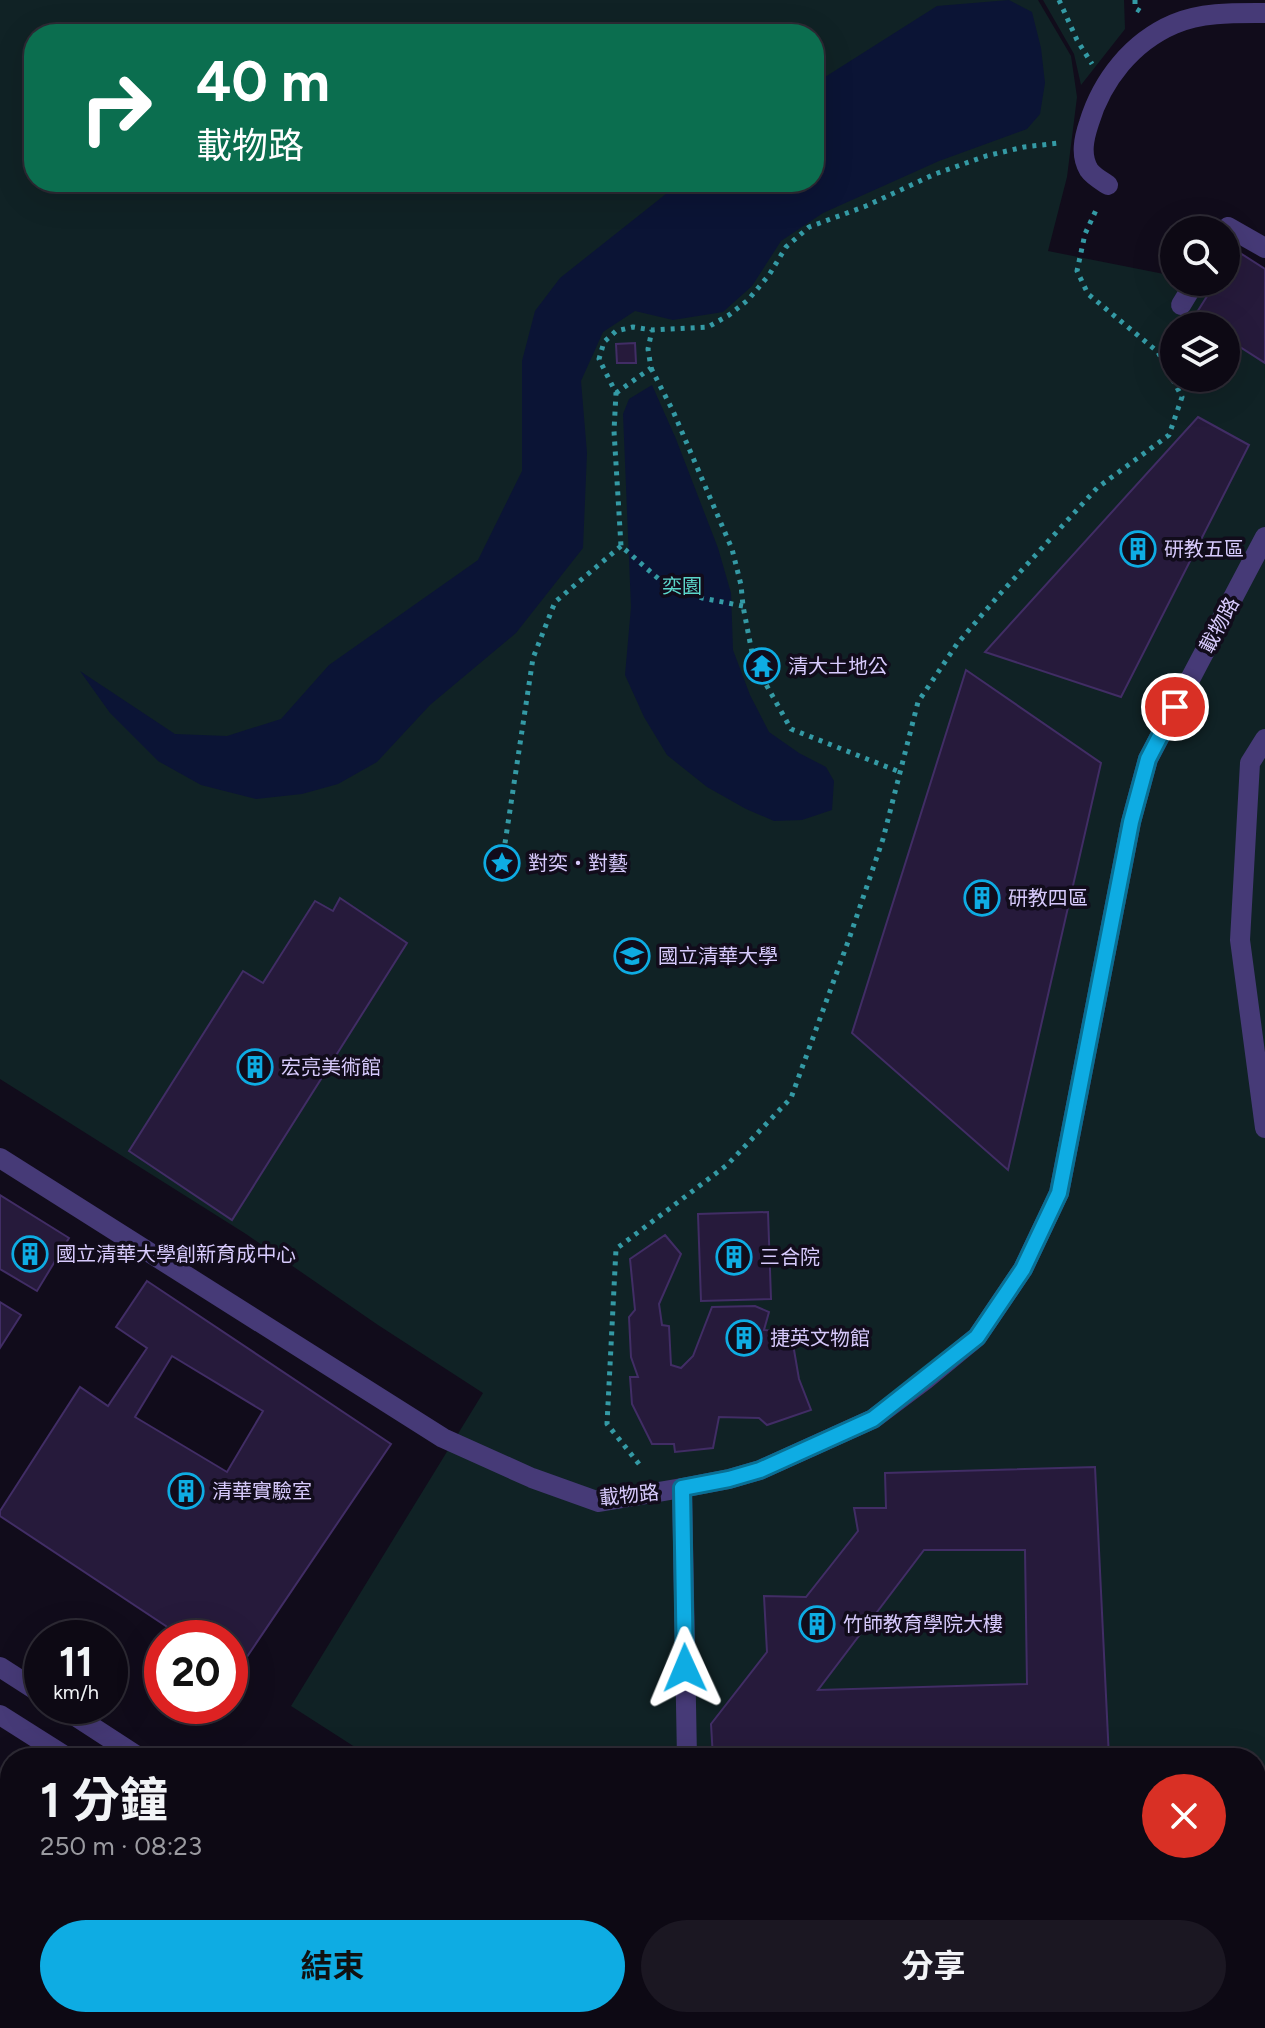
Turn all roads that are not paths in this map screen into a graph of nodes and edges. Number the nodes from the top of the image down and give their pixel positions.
1 (1265, 13) edge
2 (1108, 185) road end
3 (1240, 234) edge
4 (1265, 248) edge
5 (1186, 296) edge
6 (1181, 305) dead end
7 (1265, 537) edge
8 (1265, 739) edge
9 (1265, 1128) edge
10 (0, 1158) edge
11 (682, 1488) junction
12 (0, 1667) edge
13 (24, 1682) edge
14 (0, 1715) edge
15 (88, 1724) edge
16 (52, 1748) edge
17 (125, 1748) edge
18 (687, 1748) edge

1 - 2 street
3 - 4 street
5 - 6 street
7 - 11 street, 載物路
8 - 9 street
10 - 11 street, 載物路
11 - 18 street
12 - 13 street
14 - 16 street
15 - 17 street

